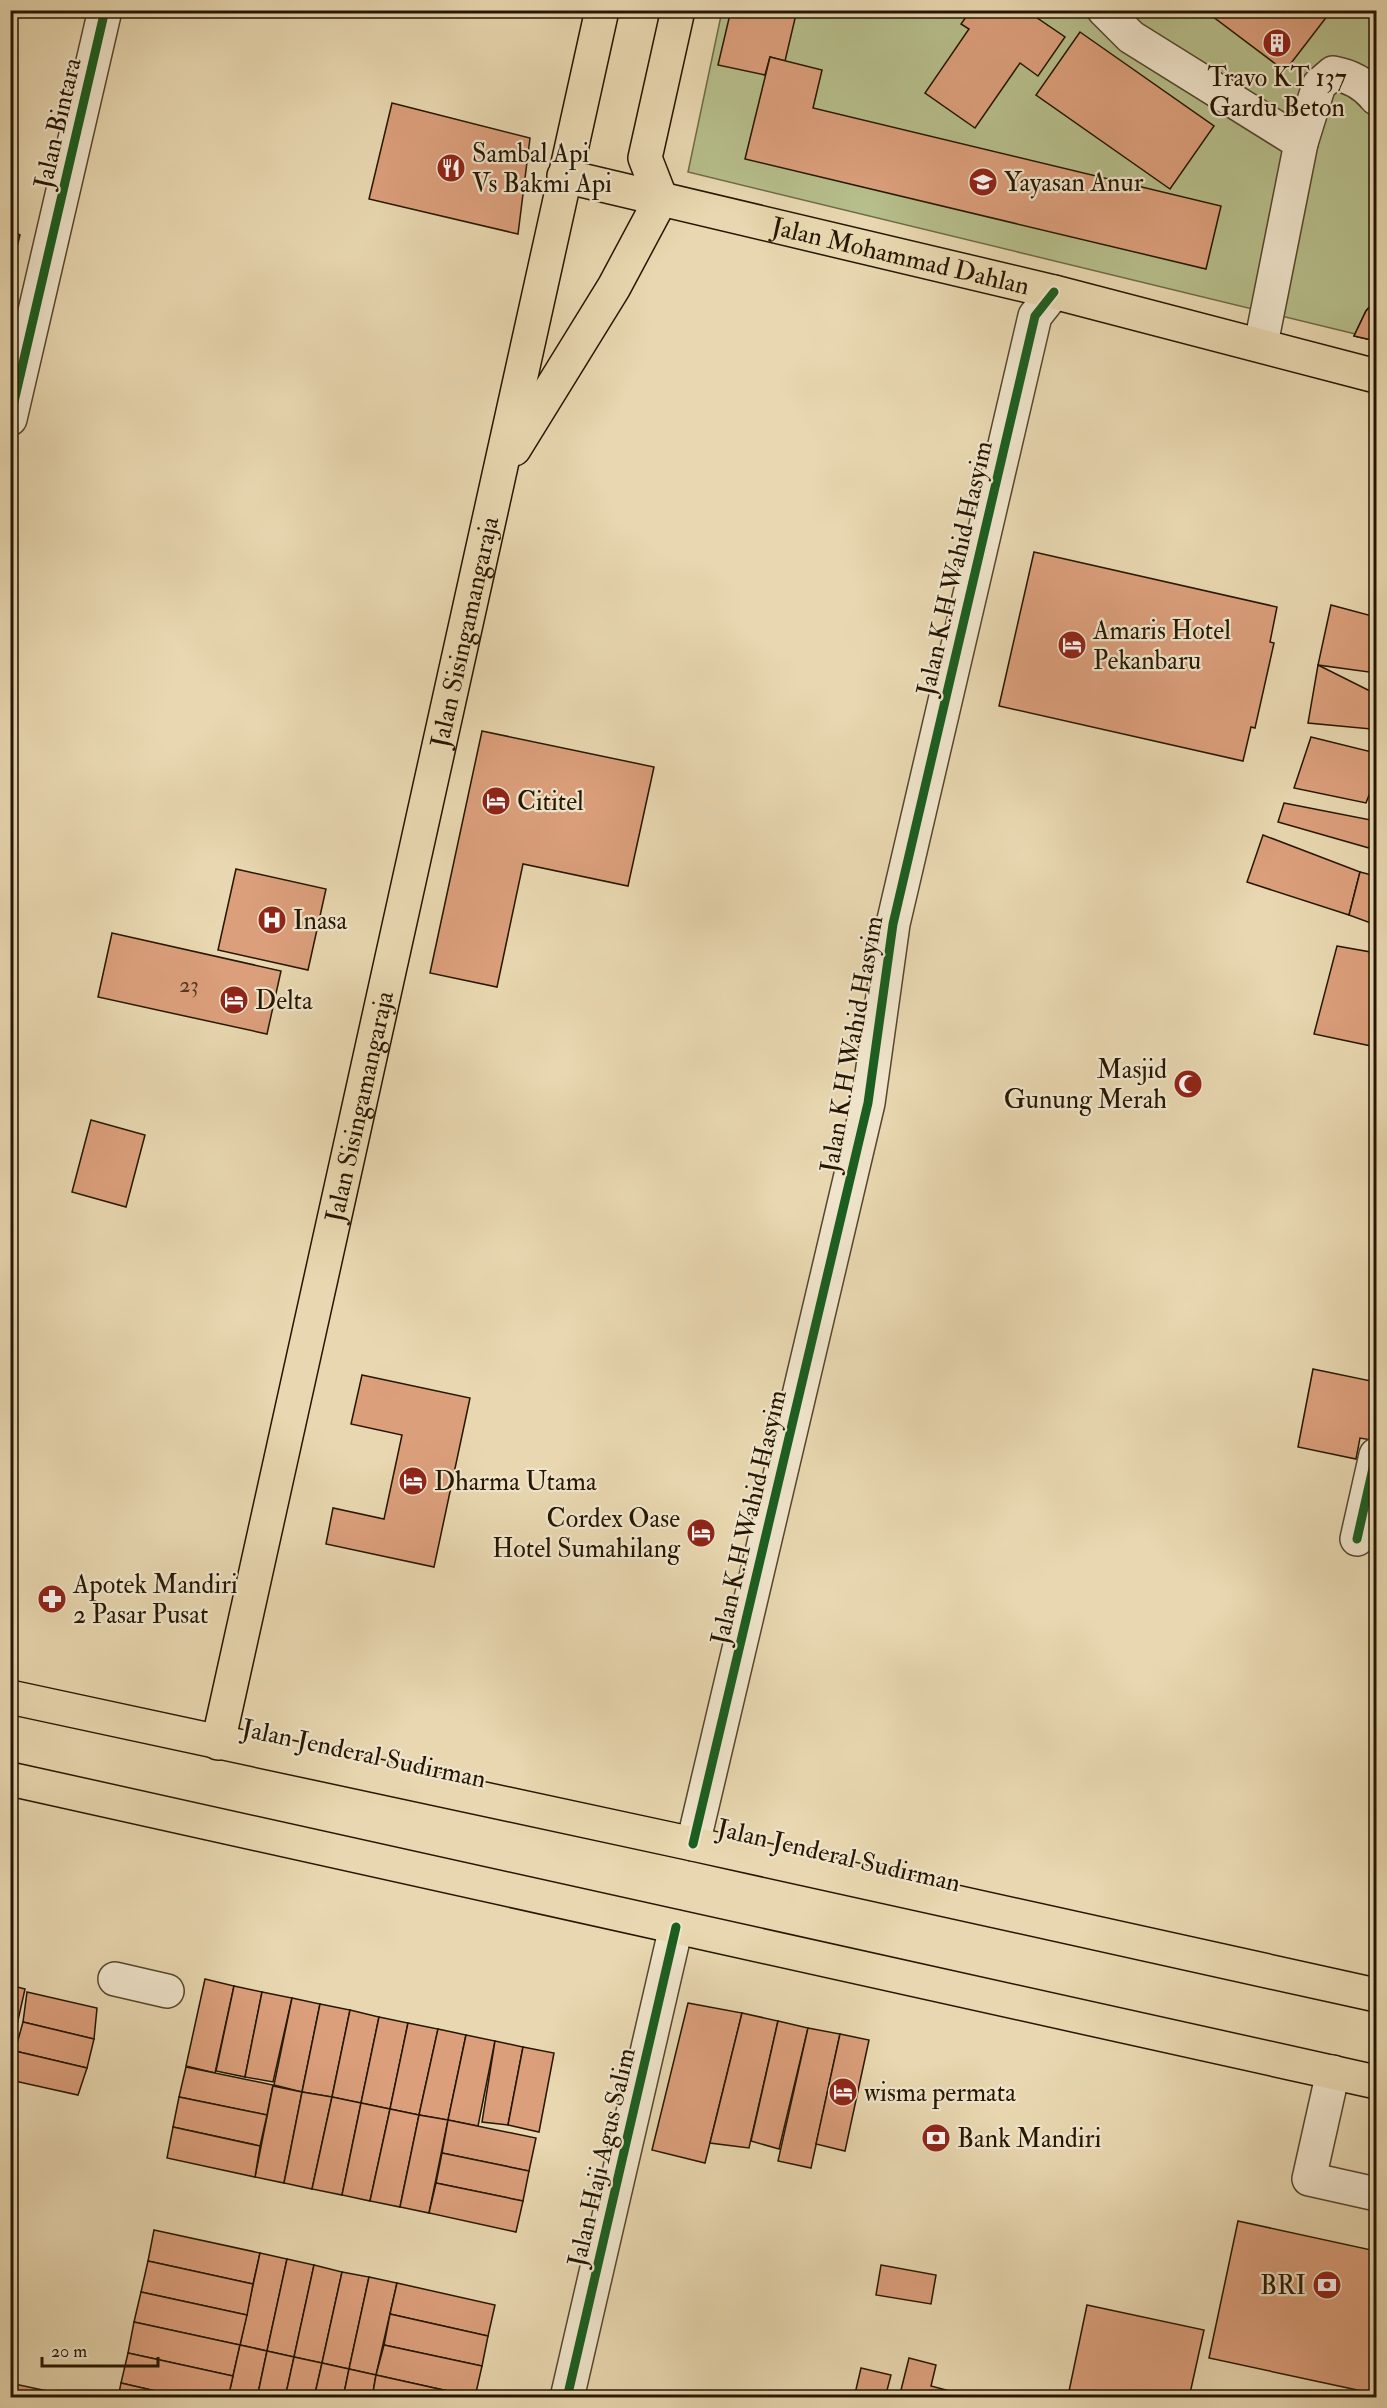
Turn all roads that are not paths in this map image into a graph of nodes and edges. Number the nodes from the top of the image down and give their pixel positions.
1 (105, 10) edge
2 (602, 10) edge
3 (678, 10) edge
4 (1104, 10) edge
5 (1377, 98) edge
6 (1301, 143) junction
7 (564, 176) junction
8 (661, 199) junction
9 (1054, 292) junction
10 (1262, 344) junction
11 (1377, 376) edge
12 (10, 419) edge
13 (502, 468) junction
14 (1377, 1455) edge
15 (1357, 1539) dead end
16 (10, 1697) edge
17 (218, 1743) junction
18 (10, 1779) edge
19 (693, 1844) junction
20 (676, 1927) junction
21 (115, 1979) dead end
22 (167, 1991) dead end
23 (1377, 1995) edge
24 (1333, 2072) junction
25 (1377, 2082) edge
26 (1377, 2194) edge
27 (567, 2397) edge

1 - 12 street, Jalan Bintara
2 - 7 main road, Jalan Sisingamangaraja
3 - 8 main road
4 - 6 street
5 - 6 street
6 - 10 street
7 - 8 main road, Jalan Mohammad Dahlan
7 - 13 main road, Jalan Sisingamangaraja
8 - 9 main road, Jalan Mohammad Dahlan
8 - 13 main road, Jalan Sisingamangaraja
9 - 10 main road, Jalan Mohammad Dahlan
9 - 19 street, Jalan K.H Wahid Hasyim
10 - 11 main road, Jalan Mohammad Dahlan
13 - 17 main road, Jalan Sisingamangaraja
14 - 15 street
16 - 17 main road, Jalan Jenderal Sudirman
17 - 19 main road, Jalan Jenderal Sudirman
18 - 20 main road
19 - 23 main road, Jalan Jenderal Sudirman
20 - 24 main road
20 - 27 street, Jalan Haji Agus Salim
21 - 22 street
24 - 25 main road
24 - 26 street

